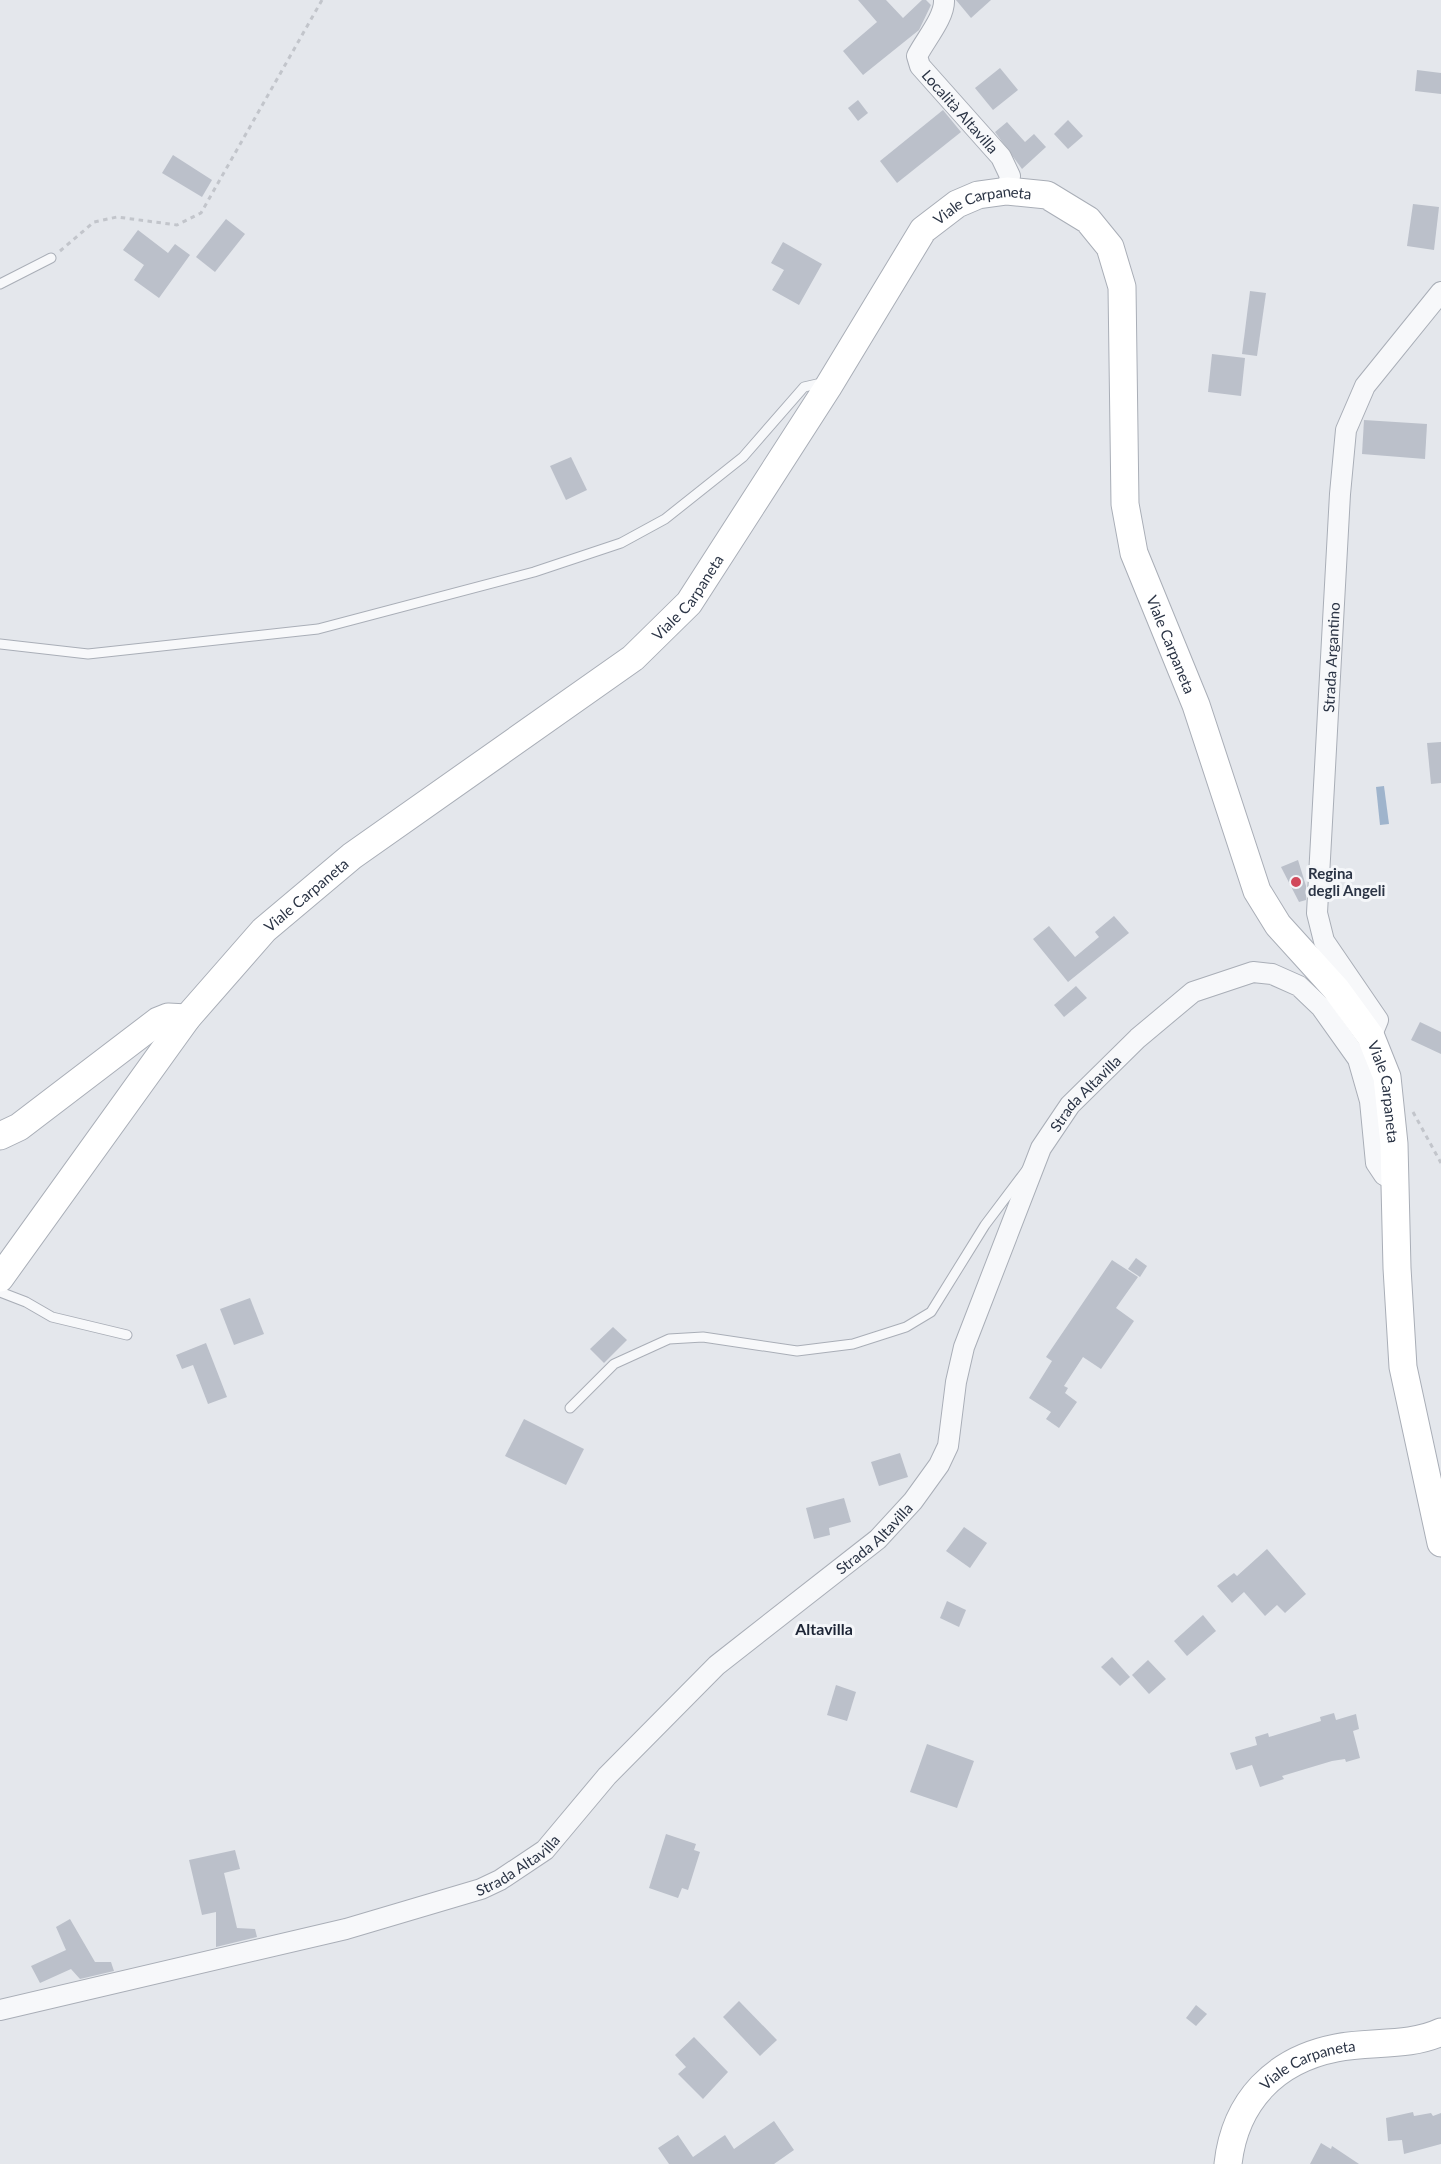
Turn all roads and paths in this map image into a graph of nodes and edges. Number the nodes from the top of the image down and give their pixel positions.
1 (322, 0) edge
2 (944, 0) edge
3 (1007, 191) junction
4 (51, 258) joint
5 (0, 284) edge
6 (1441, 292) edge
7 (828, 387) junction
8 (0, 644) edge
9 (187, 1018) junction
10 (1371, 1037) junction
11 (1410, 1106) dead end
12 (0, 1136) edge
13 (1037, 1159) junction
14 (1441, 1163) edge
15 (1396, 1181) junction
16 (0, 1278) edge
17 (0, 1292) edge
18 (127, 1335) dead end
19 (570, 1408) dead end
20 (1441, 1543) edge
21 (0, 2001) edge
22 (33, 2003) junction
23 (0, 2010) edge
24 (1441, 2032) edge
25 (1228, 2164) edge

1 - 4 path
2 - 3 street, Località Altavilla
3 - 7 main road, Viale Carpaneta
3 - 10 main road, Viale Carpaneta
4 - 5 lane
6 - 10 street, Strada Argantino
7 - 8 lane
7 - 9 main road, Viale Carpaneta
9 - 12 main road
9 - 16 main road, Viale Carpaneta
10 - 15 main road, Viale Carpaneta
11 - 14 path
13 - 15 street, Strada Altavilla
13 - 19 lane
13 - 22 street, Strada Altavilla
15 - 20 main road, Viale Carpaneta
17 - 18 lane
21 - 22 street, Strada Altavilla
22 - 23 street, Strada Altavilla
24 - 25 main road, Viale Carpaneta

